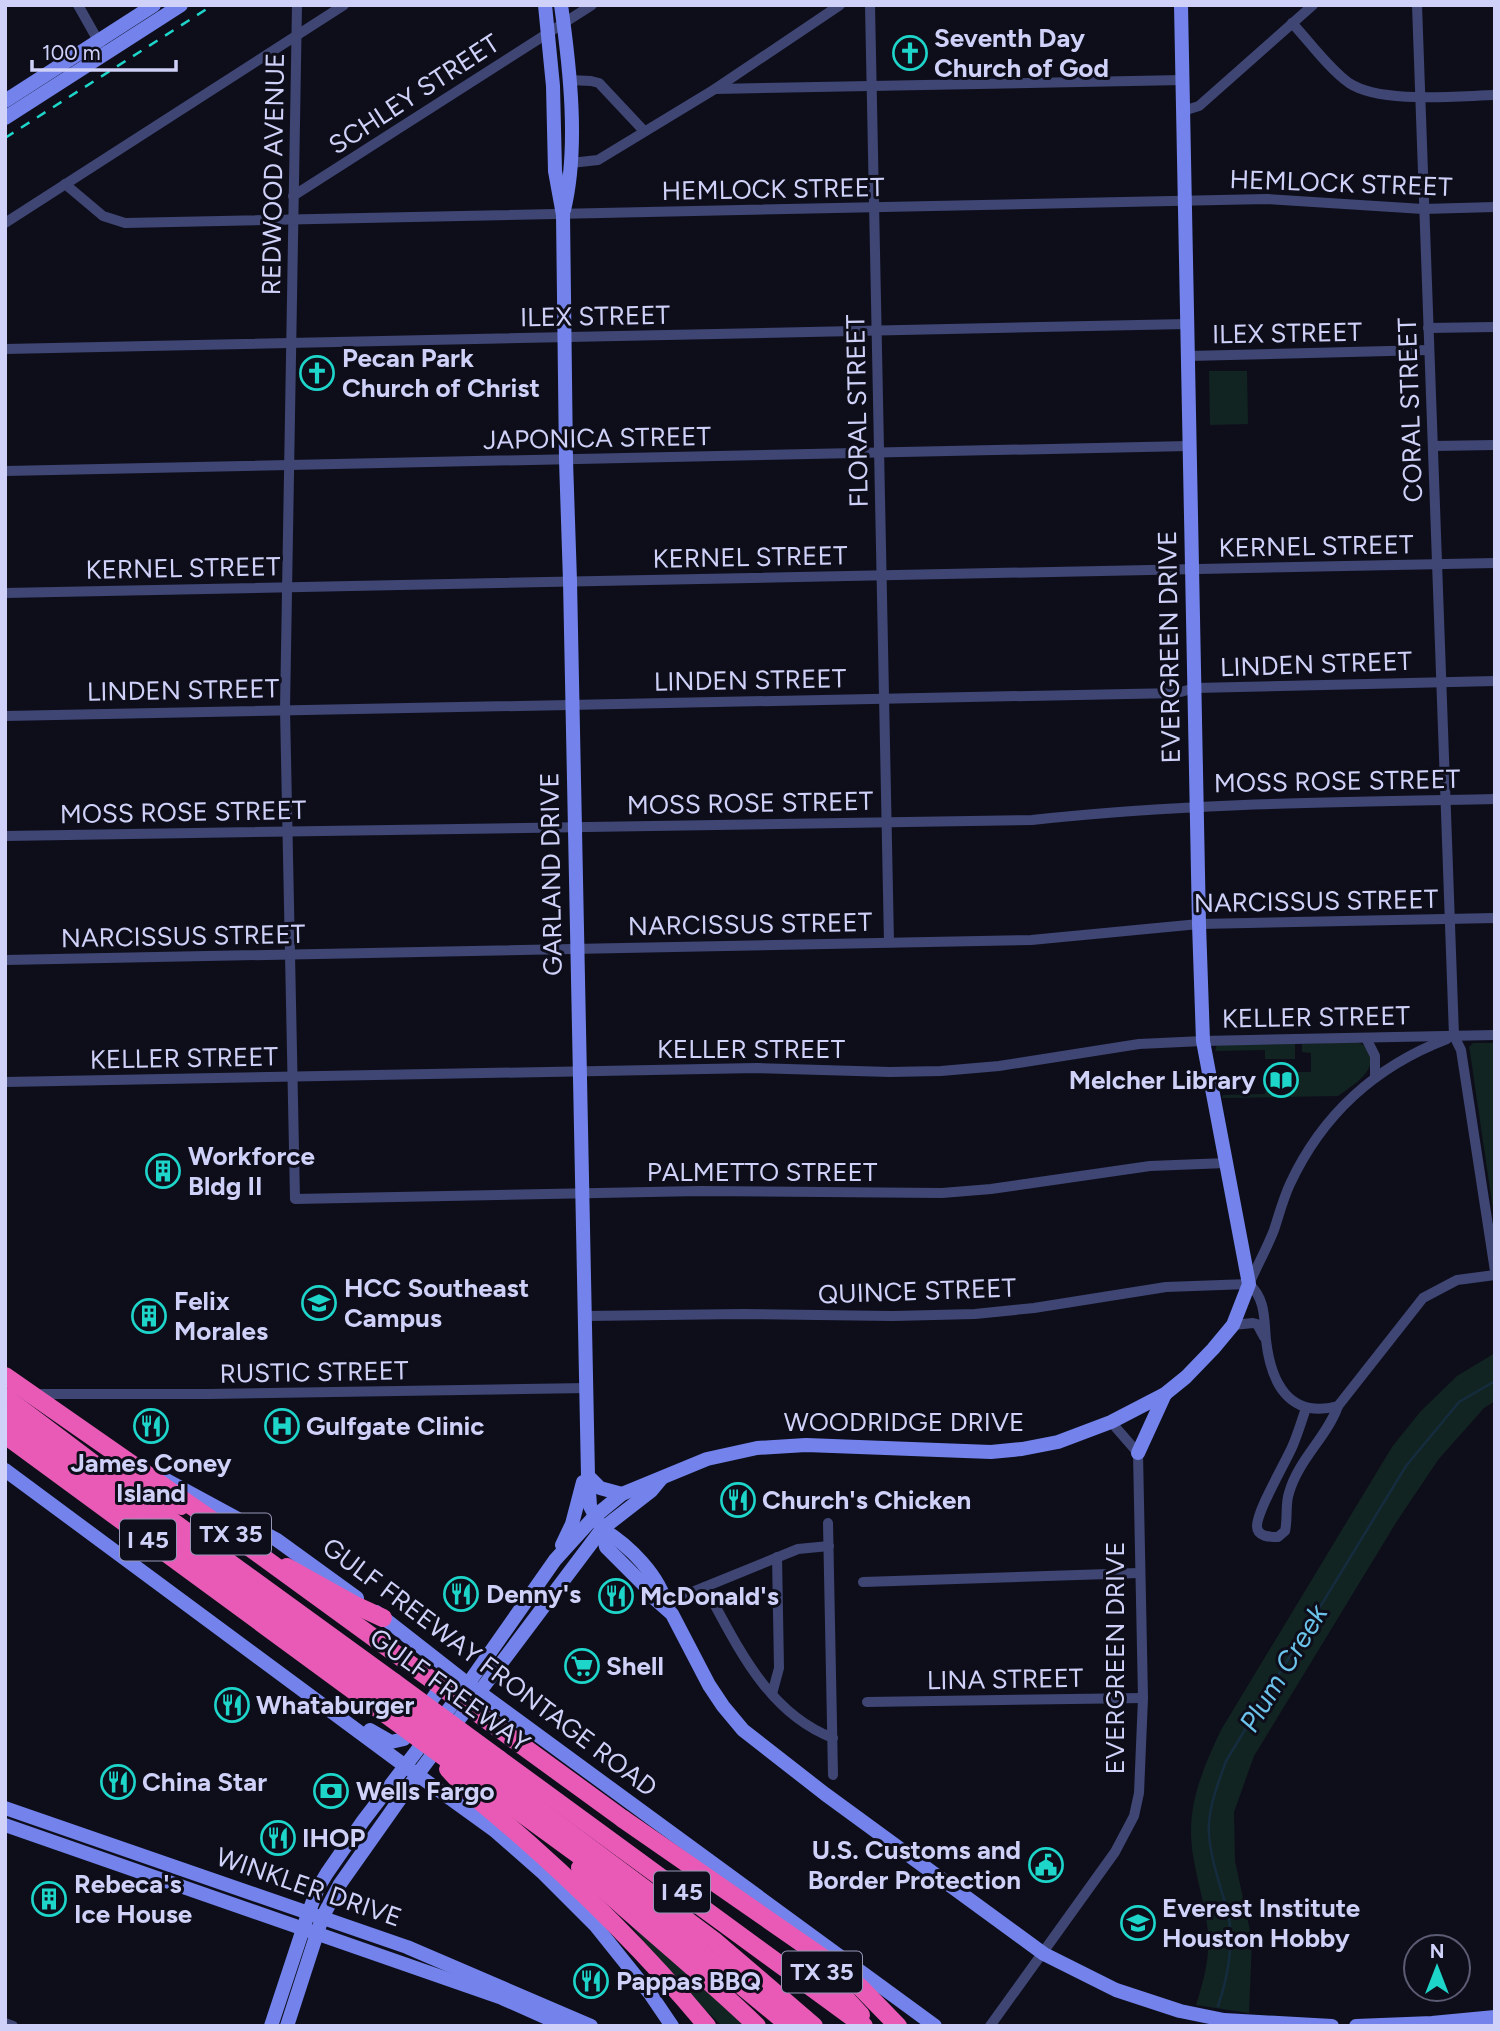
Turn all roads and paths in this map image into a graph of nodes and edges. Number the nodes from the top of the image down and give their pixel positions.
1 (78, 5) edge
2 (153, 5) edge
3 (181, 5) edge
4 (297, 5) edge
5 (344, 5) edge
6 (545, 5) edge
7 (561, 5) edge
8 (592, 5) edge
9 (870, 5) edge
10 (1181, 5) edge
11 (1313, 5) edge
12 (1417, 5) edge
13 (832, 7) edge
14 (563, 23) junction
15 (1293, 23) junction
16 (549, 33) junction
17 (296, 36) junction
18 (102, 47) junction
19 (569, 80) junction
20 (1183, 80) junction
21 (872, 85) junction
22 (715, 89) junction
23 (1495, 95) edge
24 (1419, 96) junction
25 (5, 101) edge
26 (1183, 111) junction
27 (5, 118) edge
28 (644, 131) junction
29 (571, 163) junction
30 (65, 184) junction
31 (293, 196) junction
32 (1184, 201) junction
33 (1495, 207) edge
34 (874, 208) junction
35 (1423, 209) junction
36 (563, 215) junction
37 (293, 220) junction
38 (5, 223) edge
39 (1186, 324) junction
40 (1495, 327) edge
41 (1428, 328) junction
42 (877, 331) junction
43 (565, 337) junction
44 (291, 343) junction
45 (5, 349) edge
46 (1429, 350) junction
47 (1188, 356) junction
48 (1495, 445) edge
49 (1189, 446) junction
50 (1433, 446) junction
51 (878, 453) junction
52 (566, 460) junction
53 (291, 467) junction
54 (5, 471) edge
55 (1495, 563) edge
56 (1437, 564) junction
57 (1192, 569) junction
58 (882, 576) junction
59 (570, 581) junction
60 (286, 586) junction
61 (5, 593) edge
62 (1495, 681) edge
63 (1441, 682) junction
64 (1195, 688) junction
65 (884, 699) junction
66 (572, 705) junction
67 (285, 709) junction
68 (5, 716) edge
69 (1495, 799) edge
70 (1446, 800) junction
71 (1197, 805) junction
72 (887, 822) junction
73 (574, 826) junction
74 (288, 831) junction
75 (5, 836) edge
76 (1495, 918) edge
77 (1450, 919) junction
78 (1199, 924) junction
79 (889, 942) junction
80 (578, 949) junction
81 (291, 954) junction
82 (5, 960) edge
83 (1495, 1035) edge
84 (1454, 1036) junction
85 (1366, 1038) junction
86 (1203, 1041) junction
87 (580, 1071) junction
88 (292, 1077) junction
89 (1375, 1078) junction
90 (5, 1082) edge
91 (1226, 1163) junction
92 (581, 1193) junction
93 (1495, 1273) edge
94 (1249, 1284) junction
95 (585, 1316) junction
96 (1233, 1325) junction
97 (1266, 1341) junction
98 (5, 1366) edge
99 (5, 1376) edge
100 (587, 1388) junction
101 (42, 1394) junction
102 (1165, 1394) junction
103 (5, 1397) edge
104 (1339, 1406) junction
105 (1306, 1408) junction
106 (5, 1416) edge
107 (1111, 1422) junction
108 (5, 1435) edge
109 (1138, 1453) junction
110 (5, 1470) edge
111 (587, 1472) junction
112 (110, 1476) junction
113 (663, 1478) junction
114 (622, 1494) junction
115 (598, 1523) junction
116 (828, 1523) dead end
117 (829, 1546) junction
118 (777, 1557) junction
119 (555, 1560) junction
120 (1139, 1573) junction
121 (863, 1581) dead end
122 (705, 1587) junction
123 (667, 1607) junction
124 (383, 1618) junction
125 (415, 1644) junction
126 (474, 1688) junction
127 (304, 1690) junction
128 (772, 1694) junction
129 (385, 1695) junction
130 (1143, 1698) junction
131 (867, 1702) dead end
132 (833, 1738) junction
133 (557, 1749) junction
134 (404, 1766) junction
135 (417, 1775) junction
136 (833, 1775) dead end
137 (481, 1784) junction
138 (5, 1808) edge
139 (32, 1818) junction
140 (530, 1819) junction
141 (5, 1825) edge
142 (26, 1832) junction
143 (97, 1856) junction
144 (145, 1856) junction
145 (170, 1865) junction
146 (207, 1878) junction
147 (164, 1879) junction
148 (202, 1892) junction
149 (308, 1914) junction
150 (322, 1918) junction
151 (771, 1921) junction
152 (302, 1929) junction
153 (317, 1934) junction
154 (1044, 1954) junction
155 (1495, 2017) edge
156 (5, 2023) edge
157 (704, 2023) edge
158 (13, 2026) edge
159 (271, 2026) edge
160 (287, 2026) edge
161 (565, 2026) edge
162 (591, 2026) edge
163 (672, 2026) edge
164 (757, 2026) edge
165 (790, 2026) edge
166 (814, 2026) edge
167 (864, 2026) edge
168 (870, 2026) edge
169 (898, 2026) edge
170 (935, 2026) edge
171 (990, 2026) edge
172 (1332, 2026) edge
173 (1356, 2026) edge

1 - 18 street
2 - 18 main road
3 - 18 main road
4 - 17 street, REDWOOD AVENUE
5 - 17 street
6 - 16 main road, GARLAND DRIVE
7 - 14 main road, GARLAND DRIVE
8 - 14 street, SCHLEY STREET
9 - 21 street, FLORAL STREET
10 - 20 main road, EVERGREEN DRIVE
11 - 15 street
12 - 24 street, CORAL STREET
13 - 22 street
14 - 16 street, SCHLEY STREET
14 - 19 main road, GARLAND DRIVE
15 - 24 street
15 - 26 street
16 - 31 street, SCHLEY STREET
16 - 36 main road, GARLAND DRIVE
17 - 30 street
17 - 31 street, REDWOOD AVENUE
18 - 25 main road
18 - 27 main road
19 - 28 street
19 - 29 main road, GARLAND DRIVE
20 - 21 street
20 - 26 main road, EVERGREEN DRIVE
21 - 22 street
21 - 34 street, FLORAL STREET
22 - 28 street
23 - 24 street
24 - 35 street, CORAL STREET
26 - 32 main road, EVERGREEN DRIVE
28 - 29 street
29 - 36 main road, GARLAND DRIVE
30 - 37 street, HEMLOCK STREET
30 - 38 street
31 - 37 street, REDWOOD AVENUE
32 - 34 street, HEMLOCK STREET
32 - 35 street, HEMLOCK STREET
32 - 39 main road, EVERGREEN DRIVE
33 - 35 street, HEMLOCK STREET
34 - 36 street, HEMLOCK STREET
34 - 42 street, FLORAL STREET
35 - 41 street, CORAL STREET
36 - 37 street, HEMLOCK STREET
36 - 43 main road, GARLAND DRIVE
37 - 44 street, REDWOOD AVENUE
39 - 42 street, ILEX STREET
39 - 47 main road, EVERGREEN DRIVE
40 - 41 street
41 - 46 street, CORAL STREET
42 - 43 street, ILEX STREET
42 - 51 street, FLORAL STREET
43 - 44 street, ILEX STREET
43 - 52 main road, GARLAND DRIVE
44 - 45 street, ILEX STREET
44 - 53 street, REDWOOD AVENUE
46 - 47 street, ILEX STREET
46 - 50 street, CORAL STREET
47 - 49 main road, EVERGREEN DRIVE
48 - 50 street
49 - 51 street, JAPONICA STREET
49 - 57 main road, EVERGREEN DRIVE
50 - 56 street, CORAL STREET
51 - 52 street, JAPONICA STREET
51 - 58 street, FLORAL STREET
52 - 53 street, JAPONICA STREET
52 - 59 main road, GARLAND DRIVE
53 - 54 street, JAPONICA STREET
53 - 60 street
55 - 56 street, KERNEL STREET
56 - 57 street, KERNEL STREET
56 - 63 street, CORAL STREET
57 - 58 street, KERNEL STREET
57 - 64 main road, EVERGREEN DRIVE
58 - 59 street, KERNEL STREET
58 - 65 street, FLORAL STREET
59 - 60 street, KERNEL STREET
59 - 66 main road, GARLAND DRIVE
60 - 61 street, KERNEL STREET
60 - 67 street
62 - 63 street, LINDEN STREET
63 - 64 street, LINDEN STREET
63 - 70 street, CORAL STREET
64 - 65 street, LINDEN STREET
64 - 71 main road, EVERGREEN DRIVE
65 - 66 street, LINDEN STREET
65 - 72 street, FLORAL STREET
66 - 67 street, LINDEN STREET
66 - 73 main road, GARLAND DRIVE
67 - 68 street, LINDEN STREET
67 - 74 street
69 - 70 street, MOSS ROSE STREET
70 - 71 street, MOSS ROSE STREET
70 - 77 street, CORAL STREET
71 - 72 street, MOSS ROSE STREET
71 - 78 main road, EVERGREEN DRIVE
72 - 73 street, MOSS ROSE STREET
72 - 79 street, FLORAL STREET
73 - 74 street, MOSS ROSE STREET
73 - 80 main road, GARLAND DRIVE
74 - 75 street, MOSS ROSE STREET
74 - 81 street
76 - 77 street, NARCISSUS STREET
77 - 78 street, NARCISSUS STREET
77 - 84 street, CORAL STREET
78 - 79 street, NARCISSUS STREET
78 - 86 main road, EVERGREEN DRIVE
79 - 80 street, NARCISSUS STREET
80 - 81 street, NARCISSUS STREET
80 - 87 main road, GARLAND DRIVE
81 - 82 street, NARCISSUS STREET
81 - 88 street
83 - 84 street, KELLER STREET
84 - 85 street, KELLER STREET
84 - 89 street, WOODRIDGE DRIVE
84 - 93 street, CORAL STREET
85 - 86 street, KELLER STREET
85 - 89 street
86 - 87 street, KELLER STREET
86 - 91 main road, EVERGREEN DRIVE
87 - 88 street, KELLER STREET
87 - 92 main road, GARLAND DRIVE
88 - 90 street, KELLER STREET
88 - 92 street, PALMETTO STREET
89 - 94 street, WOODRIDGE DRIVE
91 - 92 street, PALMETTO STREET
91 - 94 main road, EVERGREEN DRIVE
92 - 95 main road, GARLAND DRIVE
93 - 104 street
94 - 95 street, QUINCE STREET
94 - 96 main road, WOODRIDGE DRIVE
94 - 97 street
95 - 100 main road, GARLAND DRIVE
96 - 97 street
96 - 102 main road, WOODRIDGE DRIVE
97 - 105 street
98 - 101 main road, GULF FREEWAY FRONTAGE ROAD
99 - 151 highway, TX 35, bridge
100 - 101 street, RUSTIC STREET
100 - 111 main road, GARLAND DRIVE
101 - 124 main road, GULF FREEWAY FRONTAGE ROAD
102 - 107 main road, WOODRIDGE DRIVE
102 - 109 main road
103 - 112 highway, GULF FREEWAY / I 45
104 - 105 street
104 - 105 street
106 - 129 highway, GULF FREEWAY / I 45
107 - 109 street
107 - 113 main road, WOODRIDGE DRIVE
108 - 129 highway, GULF FREEWAY / I 45
109 - 120 street, EVERGREEN DRIVE
110 - 127 main road
111 - 114 main road
111 - 115 main road, GARLAND DRIVE
111 - 119 main road
112 - 124 highway
112 - 129 highway, GULF FREEWAY / I 45
113 - 114 main road, WOODRIDGE DRIVE
113 - 115 main road, WOODRIDGE DRIVE
114 - 115 main road, WOODRIDGE DRIVE
115 - 119 main road, WOODRIDGE DRIVE
115 - 123 main road, GARLAND DRIVE
115 - 126 main road, WOODRIDGE DRIVE
116 - 117 street
117 - 118 street
117 - 132 street
118 - 122 street
118 - 128 street
119 - 126 main road, WOODRIDGE DRIVE
120 - 121 street
120 - 130 street, EVERGREEN DRIVE
122 - 123 street
122 - 128 street
123 - 154 main road, GARLAND DRIVE
124 - 125 main road, GULF FREEWAY FRONTAGE ROAD
125 - 126 main road, GULF FREEWAY FRONTAGE ROAD
125 - 127 main road
126 - 133 main road, GULF FREEWAY FRONTAGE ROAD
126 - 134 main road, WOODRIDGE DRIVE
126 - 135 main road, WOODRIDGE DRIVE
127 - 134 main road
128 - 132 street
129 - 137 highway, GULF FREEWAY / I 45, bridge
129 - 137 highway, GULF FREEWAY / I 45, bridge
130 - 131 street, LINA STREET
130 - 154 street, EVERGREEN DRIVE
132 - 136 street
133 - 137 main road
133 - 170 main road, GULF FREEWAY FRONTAGE ROAD
134 - 135 main road
134 - 149 main road, WOODRIDGE DRIVE
135 - 137 main road
135 - 150 main road, WOODRIDGE DRIVE
137 - 140 highway, GULF FREEWAY / I 45
137 - 157 highway
137 - 163 main road
137 - 166 highway, GULF FREEWAY / I 45
137 - 167 highway, GULF FREEWAY / I 45
138 - 139 main road, WINKLER DRIVE
139 - 142 main road
139 - 144 main road, WINKLER DRIVE
140 - 164 highway
140 - 165 highway, GULF FREEWAY / I 45
141 - 142 main road, WINKLER DRIVE
142 - 143 main road, WINKLER DRIVE
143 - 144 main road
143 - 147 main road, WINKLER DRIVE
144 - 145 main road, WINKLER DRIVE
145 - 146 main road, WINKLER DRIVE
145 - 147 main road
146 - 148 main road
146 - 149 main road, WINKLER DRIVE
147 - 148 main road, WINKLER DRIVE
148 - 152 main road, WINKLER DRIVE
149 - 150 main road, WINKLER DRIVE
149 - 152 main road, WOODRIDGE DRIVE
150 - 153 main road, WOODRIDGE DRIVE
150 - 162 main road, WINKLER DRIVE
151 - 168 highway, TX 35
151 - 169 highway
152 - 153 main road, WINKLER DRIVE
152 - 159 main road, WOODRIDGE DRIVE
153 - 160 main road, WOODRIDGE DRIVE
153 - 161 main road, WINKLER DRIVE
154 - 171 street, EVERGREEN DRIVE
154 - 172 main road, GARLAND DRIVE
155 - 173 main road
156 - 158 street

